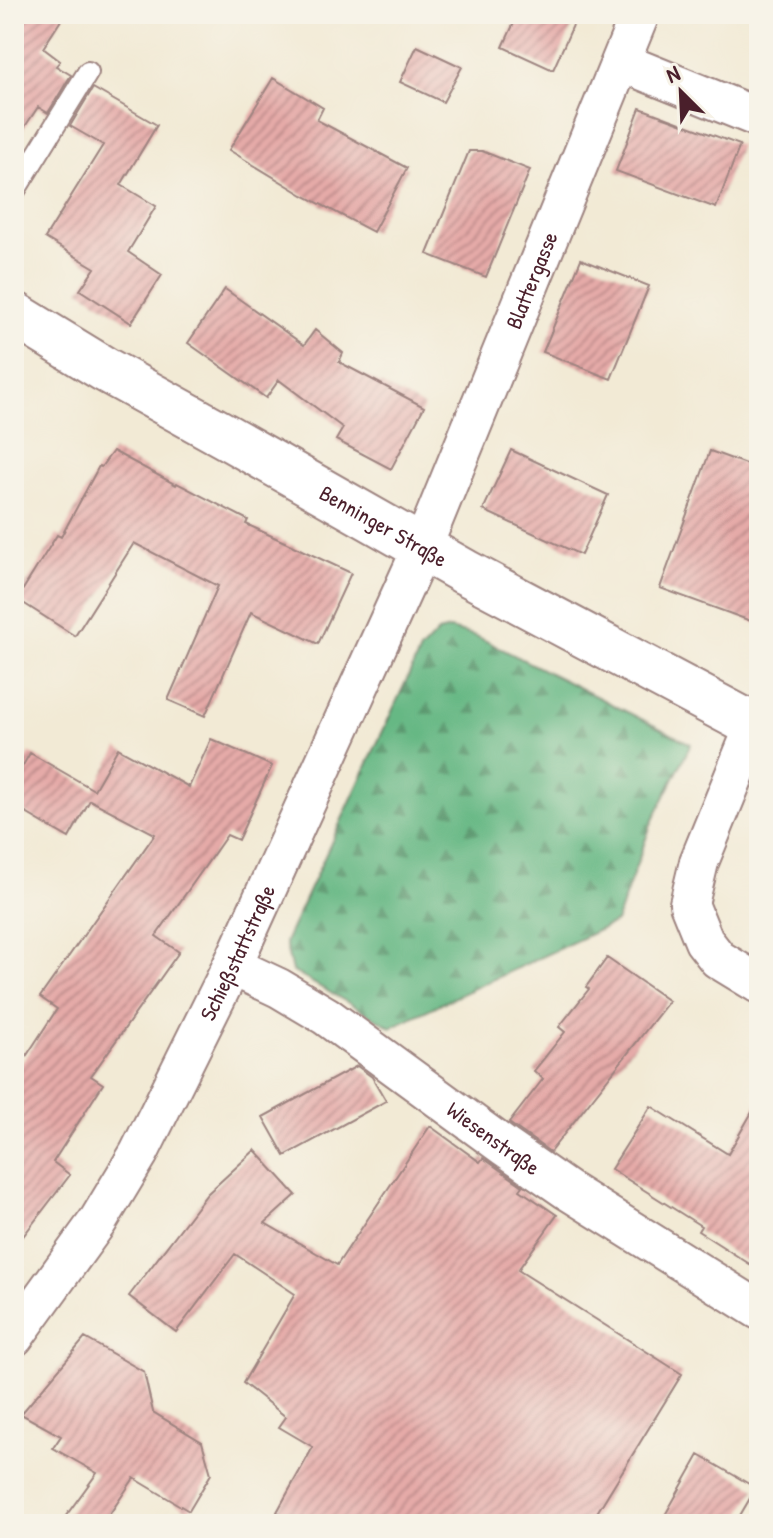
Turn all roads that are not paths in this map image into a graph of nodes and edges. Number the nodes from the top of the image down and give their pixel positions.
1 (640, 14) edge
2 (621, 62) junction
3 (88, 72) dead end
4 (759, 118) edge
5 (14, 192) edge
6 (14, 314) edge
7 (422, 548) junction
8 (757, 728) edge
9 (232, 966) junction
10 (759, 984) edge
11 (27, 1290) edge
12 (759, 1310) edge
13 (14, 1337) edge

1 - 2 street, Blattergasse
2 - 4 street
2 - 7 street, Blattergasse
3 - 5 lane
6 - 7 street, Benninger Straße
7 - 8 street, Benninger Straße
7 - 9 street, Schießstattstraße
8 - 10 street
9 - 11 street, Schießstattstraße
9 - 12 street, Wiesenstraße
11 - 13 street, Schießstattstraße

